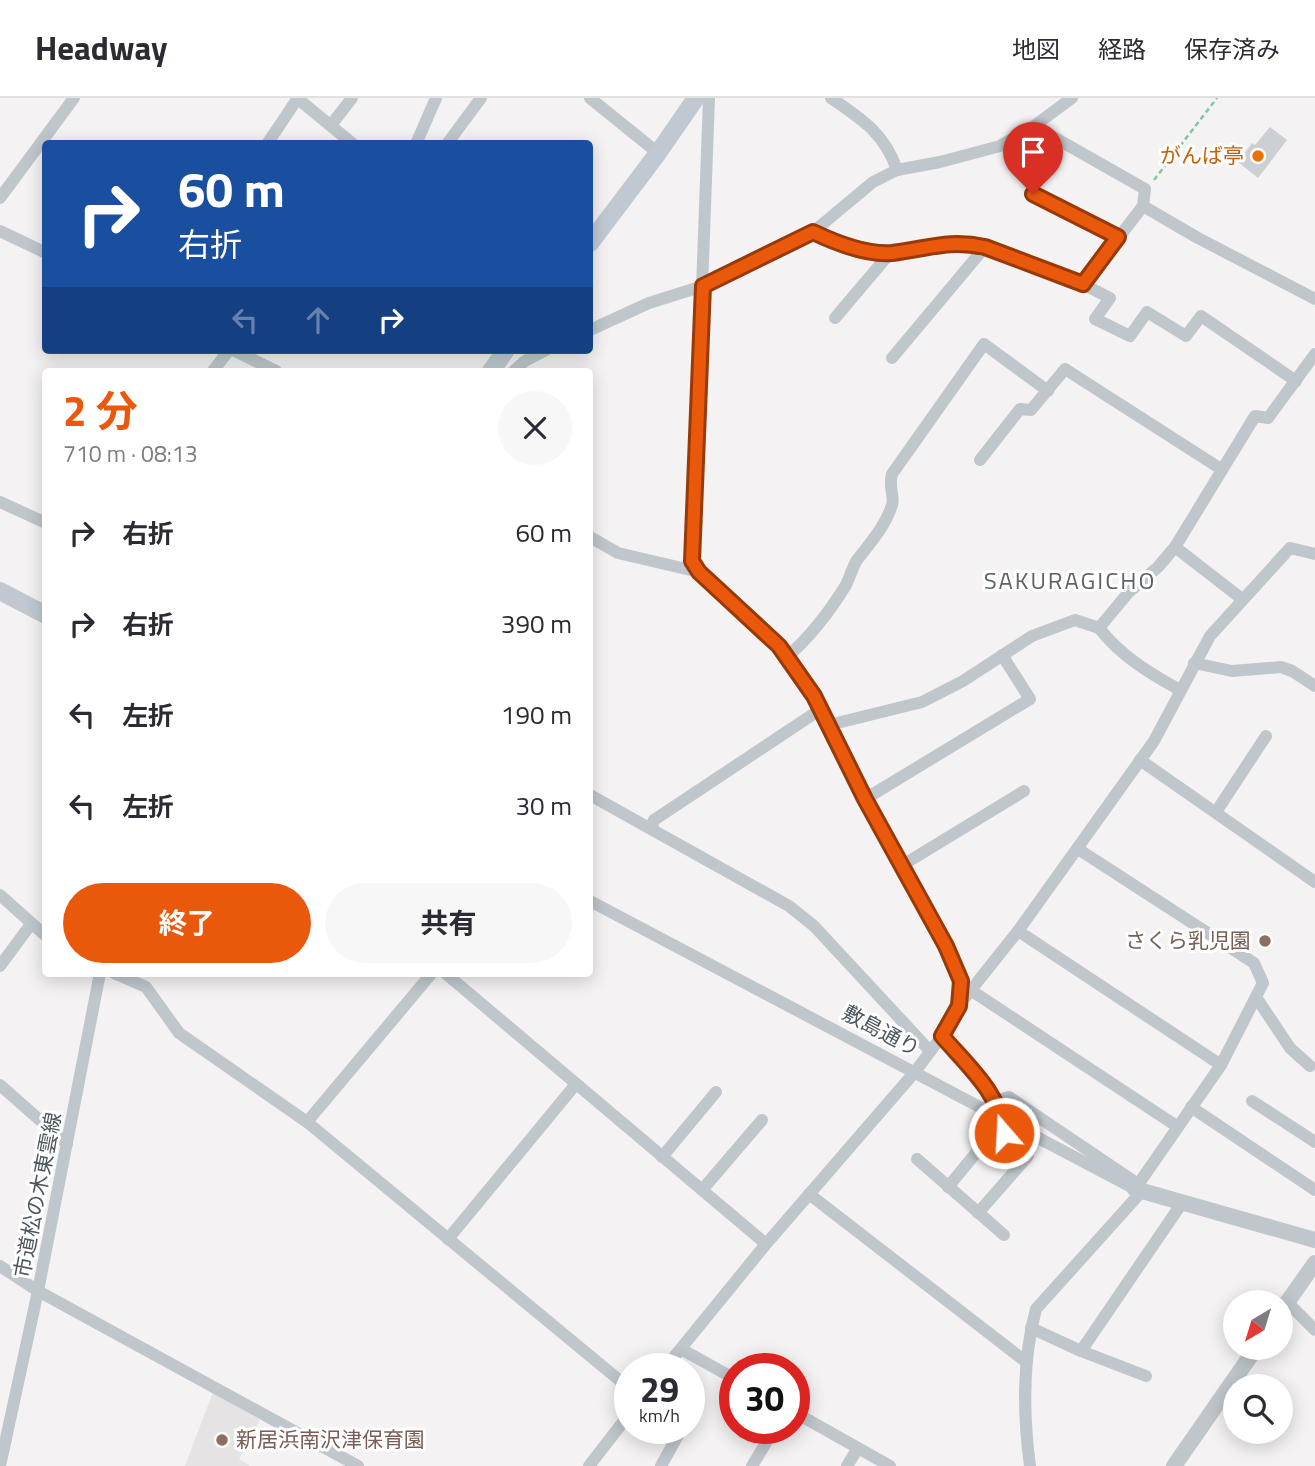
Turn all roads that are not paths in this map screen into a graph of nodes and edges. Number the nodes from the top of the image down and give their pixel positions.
1 (74, 98) edge
2 (352, 98) edge
3 (436, 98) edge
4 (481, 98) edge
5 (590, 98) edge
6 (696, 98) edge
7 (709, 98) edge
8 (831, 98) edge
9 (300, 99) edge
10 (1067, 99) edge
11 (331, 125) junction
12 (1034, 126) junction
13 (43, 140) edge
14 (270, 140) edge
15 (348, 140) edge
16 (418, 140) edge
17 (450, 140) edge
18 (42, 141) edge
19 (658, 153) junction
20 (897, 170) junction
21 (1033, 194) dead end
22 (0, 198) edge
23 (1143, 206) junction
24 (0, 231) edge
25 (813, 232) junction
26 (1118, 237) junction
27 (593, 239) edge
28 (985, 247) junction
29 (42, 251) edge
30 (890, 253) junction
31 (1083, 284) junction
32 (703, 286) junction
33 (1315, 299) edge
34 (835, 318) dead end
35 (593, 329) edge
36 (228, 354) edge
37 (240, 354) edge
38 (538, 354) edge
39 (1315, 354) edge
40 (892, 358) dead end
41 (216, 368) edge
42 (270, 368) edge
43 (517, 368) edge
44 (1296, 382) junction
45 (1048, 391) junction
46 (980, 460) dead end
47 (1221, 469) junction
48 (0, 502) edge
49 (42, 521) edge
50 (593, 539) edge
51 (1175, 548) junction
52 (1315, 554) edge
53 (699, 572) junction
54 (0, 591) edge
55 (1242, 598) junction
56 (42, 613) edge
57 (1099, 628) junction
58 (1002, 655) junction
59 (787, 657) junction
60 (1194, 663) junction
61 (1315, 686) edge
62 (1180, 690) junction
63 (821, 709) junction
64 (829, 726) junction
65 (1266, 736) dead end
66 (1140, 760) junction
67 (1024, 791) dead end
68 (593, 797) edge
69 (865, 799) junction
70 (1216, 812) junction
71 (651, 828) junction
72 (1078, 849) junction
73 (901, 866) junction
74 (1315, 882) edge
75 (0, 895) edge
76 (593, 903) edge
77 (31, 923) junction
78 (1018, 931) junction
79 (42, 933) edge
80 (0, 966) edge
81 (99, 977) edge
82 (123, 977) edge
83 (429, 977) edge
84 (450, 977) edge
85 (972, 991) junction
86 (1256, 997) junction
87 (959, 1006) junction
88 (942, 1036) junction
89 (930, 1051) junction
90 (1222, 1065) junction
91 (1311, 1066) dead end
92 (914, 1073) junction
93 (576, 1084) junction
94 (0, 1086) edge
95 (716, 1092) dead end
96 (1252, 1101) dead end
97 (993, 1102) junction
98 (1191, 1107) junction
99 (762, 1120) dead end
100 (1003, 1120) junction
101 (307, 1122) junction
102 (1178, 1127) junction
103 (1315, 1142) edge
104 (67, 1144) junction
105 (663, 1157) junction
106 (916, 1159) dead end
107 (948, 1187) junction
108 (1139, 1188) junction
109 (702, 1190) junction
110 (1315, 1190) edge
111 (810, 1194) junction
112 (1182, 1203) junction
113 (978, 1213) junction
114 (1004, 1235) dead end
115 (448, 1239) junction
116 (1315, 1240) edge
117 (766, 1244) junction
118 (1315, 1263) edge
119 (0, 1266) edge
120 (38, 1291) junction
121 (1293, 1294) edge
122 (1293, 1314) edge
123 (1031, 1328) junction
124 (1315, 1330) edge
125 (681, 1349) junction
126 (1082, 1351) junction
127 (678, 1353) edge
128 (1248, 1360) edge
129 (1026, 1361) junction
130 (719, 1370) edge
131 (614, 1376) edge
132 (1146, 1376) dead end
133 (810, 1421) edge
134 (614, 1436) edge
135 (673, 1444) edge
136 (765, 1444) edge
137 (858, 1448) junction
138 (595, 1464) edge
139 (0, 1466) edge
140 (358, 1466) edge
141 (661, 1466) edge
142 (752, 1466) edge
143 (848, 1466) edge
144 (890, 1466) edge
145 (1030, 1466) edge
146 (1174, 1466) edge

1 - 13 street
2 - 11 street
3 - 16 street
4 - 17 street
5 - 19 street
6 - 19 main road
7 - 32 street
8 - 20 street
9 - 11 street
9 - 14 street
10 - 12 street
11 - 15 street
12 - 20 street
12 - 23 street
18 - 22 street
19 - 27 main road
20 - 25 street
21 - 26 street
23 - 26 street
23 - 33 street
24 - 29 street
25 - 30 street
25 - 32 street
26 - 31 street
28 - 30 street
28 - 31 street
28 - 40 street
30 - 34 street
31 - 44 street
32 - 35 street
32 - 53 street
36 - 41 street
37 - 42 street
38 - 43 street
39 - 44 street
44 - 47 street
45 - 46 street
45 - 47 street
45 - 59 street
47 - 51 street
48 - 49 street
50 - 53 street
51 - 55 street
51 - 57 street
52 - 55 street
53 - 59 street
54 - 56 main road
55 - 60 street
57 - 58 street
57 - 62 street
58 - 64 street
58 - 69 street
59 - 63 street
60 - 61 street
60 - 62 street
62 - 66 street
63 - 64 street
63 - 71 street
64 - 69 street
65 - 70 street
66 - 70 street
66 - 72 street
67 - 73 street
68 - 71 street
69 - 73 street
70 - 74 street
71 - 89 street
72 - 78 street
72 - 86 street
73 - 87 street
75 - 77 street
76 - 92 street, 敷島通り
77 - 79 street
77 - 80 street
78 - 85 street
78 - 90 street
81 - 104 street, 市道松の木東雲線
82 - 101 street
83 - 101 street
84 - 93 street
85 - 87 street
85 - 102 street
86 - 90 street
86 - 91 street
87 - 88 street
88 - 89 street
88 - 97 street
89 - 92 street
90 - 98 street
92 - 100 street, 敷島通り
92 - 111 street
93 - 105 street
93 - 115 street
94 - 104 street
95 - 105 street
96 - 103 street
97 - 100 street
97 - 108 street
98 - 102 street
98 - 110 street
99 - 109 street
100 - 107 street
100 - 108 street, 敷島通り
100 - 113 street
101 - 115 street
102 - 108 street
104 - 120 street, 市道松の木東雲線
105 - 109 street
106 - 107 street
107 - 113 street
108 - 112 street, 敷島通り
108 - 123 street
109 - 117 street
111 - 117 street
111 - 129 street
112 - 116 street, 敷島通り
112 - 126 street
113 - 114 street
115 - 131 street
117 - 125 street
118 - 121 street
119 - 120 street
120 - 139 street, 市道松の木東雲線
120 - 140 street
122 - 124 street
123 - 126 street
123 - 129 street
125 - 127 street
125 - 130 street
126 - 132 street
128 - 146 street
129 - 145 street
133 - 137 street
134 - 138 street
135 - 141 street
136 - 142 street
137 - 143 street
137 - 144 street

